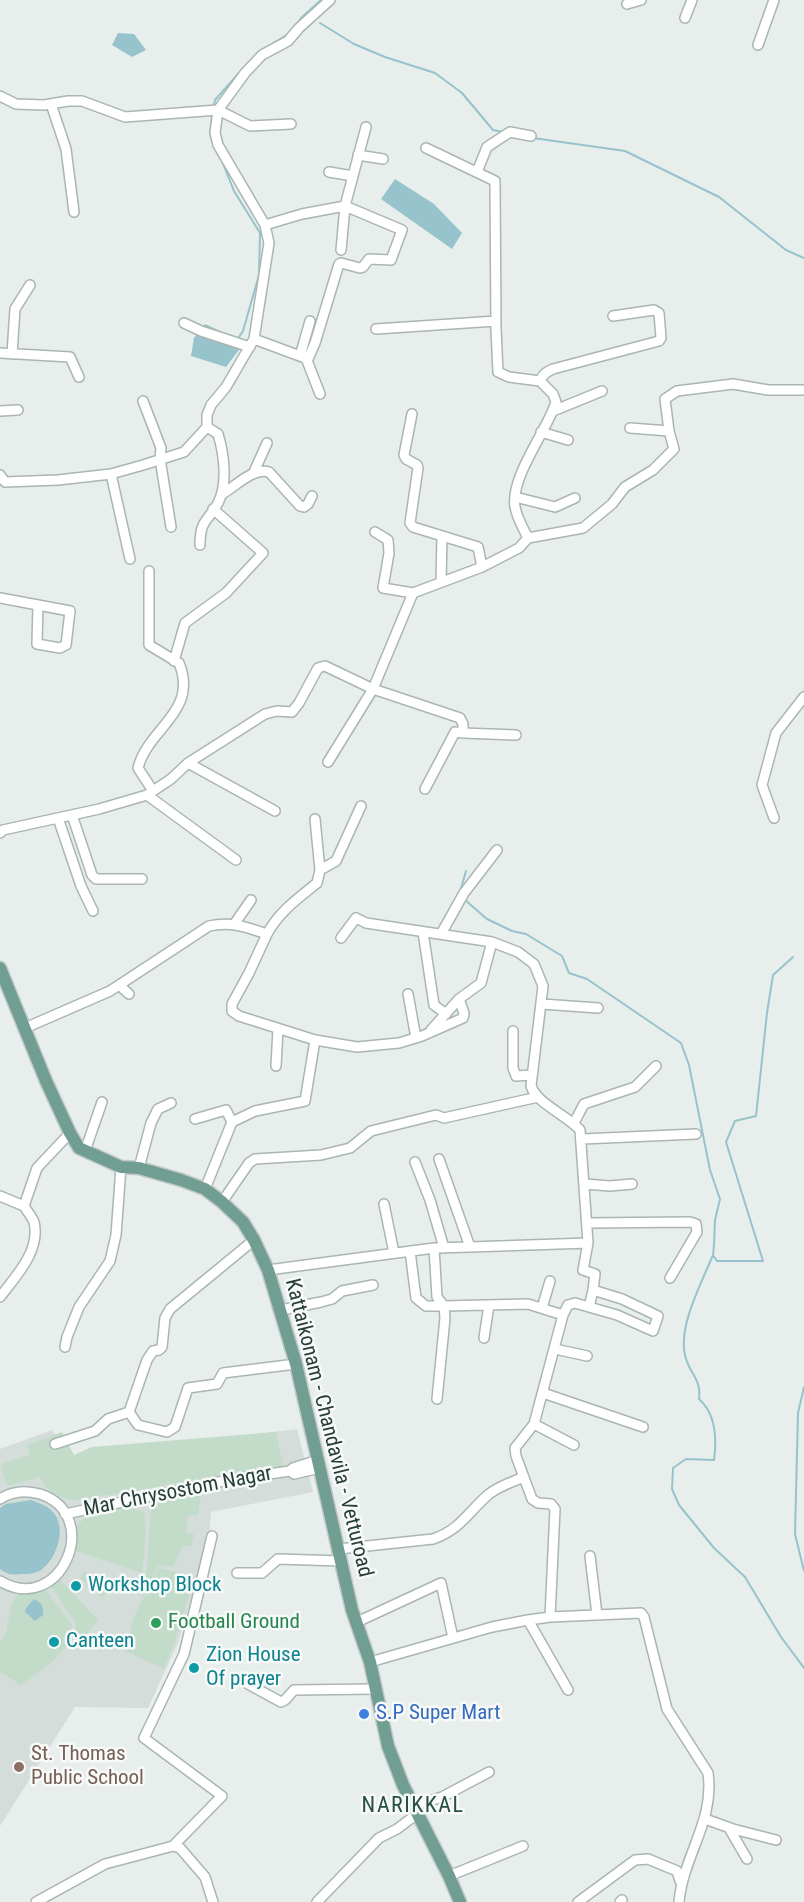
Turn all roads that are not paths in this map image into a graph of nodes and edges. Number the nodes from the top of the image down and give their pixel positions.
1 (330, 0) edge
2 (641, 0) edge
3 (692, 0) edge
4 (774, 0) edge
5 (627, 4) dead end
6 (684, 18) dead end
7 (758, 45) dead end
8 (0, 96) edge
9 (51, 104) junction
10 (218, 110) junction
11 (291, 124) dead end
12 (366, 127) dead end
13 (531, 136) dead end
14 (426, 148) dead end
15 (358, 155) junction
16 (383, 159) dead end
17 (329, 172) dead end
18 (477, 172) junction
19 (353, 176) junction
20 (345, 206) junction
21 (74, 212) dead end
22 (266, 225) junction
23 (341, 250) dead end
24 (30, 285) dead end
25 (613, 316) dead end
26 (310, 321) dead end
27 (496, 321) junction
28 (184, 323) dead end
29 (376, 329) dead end
30 (252, 343) junction
31 (0, 353) edge
32 (12, 354) junction
33 (303, 357) junction
34 (79, 377) dead end
35 (540, 381) junction
36 (804, 390) edge
37 (602, 392) dead end
38 (320, 394) dead end
39 (143, 401) dead end
40 (18, 410) dead end
41 (0, 411) edge
42 (553, 411) junction
43 (412, 414) dead end
44 (207, 427) junction
45 (630, 428) dead end
46 (669, 431) junction
47 (542, 432) junction
48 (568, 440) dead end
49 (267, 443) dead end
50 (160, 459) junction
51 (111, 474) junction
52 (253, 474) junction
53 (0, 475) edge
54 (222, 495) junction
55 (312, 496) dead end
56 (515, 497) junction
57 (575, 498) dead end
58 (213, 509) junction
59 (171, 527) dead end
60 (375, 532) dead end
61 (442, 536) junction
62 (528, 538) junction
63 (200, 545) dead end
64 (130, 559) dead end
65 (482, 567) junction
66 (149, 571) dead end
67 (441, 582) junction
68 (412, 593) junction
69 (0, 598) edge
70 (38, 605) junction
71 (37, 644) junction
72 (35, 655) dead end
73 (174, 660) junction
74 (373, 689) junction
75 (804, 697) edge
76 (463, 733) junction
77 (516, 735) dead end
78 (328, 762) dead end
79 (188, 764) junction
80 (425, 789) dead end
81 (150, 793) junction
82 (361, 806) dead end
83 (275, 811) dead end
84 (72, 815) junction
85 (58, 818) junction
86 (774, 818) dead end
87 (315, 819) dead end
88 (0, 833) edge
89 (497, 850) dead end
90 (236, 860) dead end
91 (320, 870) junction
92 (142, 879) dead end
93 (251, 900) dead end
94 (93, 911) dead end
95 (235, 923) junction
96 (423, 932) junction
97 (267, 934) junction
98 (441, 934) junction
99 (341, 938) dead end
100 (492, 942) junction
101 (0, 968) edge
102 (119, 985) junction
103 (129, 994) dead end
104 (408, 994) dead end
105 (459, 999) junction
106 (542, 1004) junction
107 (598, 1008) dead end
108 (446, 1014) junction
109 (25, 1028) junction
110 (278, 1029) junction
111 (513, 1031) dead end
112 (428, 1034) junction
113 (416, 1038) junction
114 (315, 1040) junction
115 (276, 1066) dead end
116 (656, 1066) dead end
117 (531, 1076) junction
118 (538, 1097) junction
119 (102, 1102) dead end
120 (171, 1103) dead end
121 (195, 1119) dead end
122 (232, 1122) junction
123 (574, 1123) junction
124 (70, 1133) junction
125 (696, 1134) dead end
126 (582, 1139) junction
127 (86, 1151) junction
128 (439, 1159) dead end
129 (415, 1162) dead end
130 (121, 1167) junction
131 (139, 1168) junction
132 (585, 1184) junction
133 (632, 1184) dead end
134 (205, 1189) junction
135 (0, 1196) edge
136 (222, 1202) junction
137 (384, 1204) dead end
138 (24, 1206) junction
139 (587, 1223) junction
140 (254, 1240) junction
141 (588, 1243) junction
142 (470, 1247) junction
143 (439, 1248) junction
144 (410, 1251) junction
145 (394, 1253) junction
146 (268, 1270) junction
147 (670, 1278) dead end
148 (550, 1281) dead end
149 (374, 1285) dead end
150 (593, 1290) junction
151 (0, 1298) edge
152 (489, 1305) junction
153 (444, 1306) junction
154 (590, 1307) junction
155 (542, 1308) junction
156 (281, 1310) junction
157 (563, 1315) junction
158 (484, 1338) dead end
159 (65, 1347) dead end
160 (555, 1349) junction
161 (587, 1356) dead end
162 (296, 1364) junction
163 (543, 1393) junction
164 (437, 1399) dead end
165 (129, 1412) junction
166 (534, 1424) junction
167 (643, 1428) dead end
168 (55, 1444) dead end
169 (574, 1445) dead end
170 (319, 1464) junction
171 (524, 1477) junction
172 (0, 1499) edge
173 (65, 1514) junction
174 (212, 1536) dead end
175 (340, 1555) junction
176 (590, 1556) dead end
177 (237, 1574) dead end
178 (0, 1581) edge
179 (597, 1615) junction
180 (550, 1617) junction
181 (528, 1620) junction
182 (357, 1622) junction
183 (453, 1638) junction
184 (370, 1662) junction
185 (248, 1684) dead end
186 (376, 1689) junction
187 (568, 1690) dead end
188 (489, 1772) dead end
189 (415, 1810) junction
190 (705, 1819) junction
191 (729, 1828) junction
192 (776, 1840) dead end
193 (173, 1846) junction
194 (523, 1846) dead end
195 (747, 1859) dead end
196 (449, 1876) junction
197 (681, 1883) junction
198 (36, 1902) edge
199 (213, 1902) edge
200 (317, 1902) edge
201 (460, 1902) edge
202 (578, 1902) edge
203 (679, 1902) edge

1 - 10 street
2 - 5 street
3 - 6 street
4 - 7 street
8 - 9 street
9 - 10 street
9 - 21 street
10 - 11 street
10 - 22 street
12 - 15 street
13 - 18 street
14 - 18 street
15 - 16 street
15 - 19 street
17 - 19 street
18 - 27 street
19 - 20 street
20 - 22 street
20 - 23 street
20 - 33 street
22 - 30 street
24 - 32 street
25 - 35 street
26 - 33 street
27 - 29 street
27 - 35 street
28 - 30 street
30 - 33 street
30 - 44 street
31 - 32 street
32 - 34 street
33 - 38 street
35 - 42 street
36 - 46 street
37 - 42 street
39 - 50 street
40 - 41 street
42 - 47 street
43 - 61 street
44 - 50 street
44 - 54 street
45 - 46 street
46 - 62 street
47 - 48 street
47 - 56 street
49 - 52 street
50 - 51 street
50 - 59 street
51 - 53 street
51 - 64 street
52 - 54 street
52 - 55 street
54 - 58 street
56 - 57 street
56 - 62 street
58 - 63 street
58 - 73 street
60 - 68 street
61 - 65 street
61 - 67 street
62 - 65 street
65 - 67 street
66 - 73 street
67 - 68 street
68 - 74 street
69 - 70 street
70 - 71 street
70 - 71 street
71 - 72 street
73 - 81 street
74 - 76 street
74 - 78 street
74 - 79 street
75 - 86 street
76 - 77 street
76 - 80 street
79 - 81 street
79 - 83 street
81 - 84 street
81 - 90 street
82 - 91 street
84 - 85 street
84 - 92 street
85 - 88 street
85 - 94 street
87 - 91 street
89 - 98 street
91 - 97 street
93 - 95 street
95 - 97 street
95 - 102 street
96 - 98 street
96 - 99 street
96 - 108 street
97 - 110 street
98 - 100 street
100 - 105 street
100 - 106 street
101 - 109 main road, Kattaikonam - Chandavila - Vetturoad
102 - 103 street
102 - 109 street
104 - 113 street
105 - 108 street
105 - 112 street
106 - 107 street
106 - 117 street
108 - 112 street
109 - 124 main road, Kattaikonam - Chandavila - Vetturoad
110 - 114 street
110 - 115 street
111 - 117 street
112 - 113 street
113 - 114 street
114 - 122 street
116 - 123 street
117 - 118 street
118 - 123 street
118 - 136 street
119 - 127 street
120 - 131 street
121 - 122 street
122 - 134 street
123 - 126 street
124 - 127 main road, Kattaikonam - Chandavila - Vetturoad
124 - 138 street
125 - 126 street
126 - 132 street
127 - 130 main road, Kattaikonam - Chandavila - Vetturoad
128 - 142 street
129 - 143 street
130 - 131 main road, Kattaikonam - Chandavila - Vetturoad
130 - 159 street
131 - 134 main road, Kattaikonam - Chandavila - Vetturoad
132 - 133 street
132 - 139 street
134 - 136 main road, Kattaikonam - Chandavila - Vetturoad
135 - 138 street
136 - 140 main road, Kattaikonam - Chandavila - Vetturoad
137 - 145 street
138 - 151 street
139 - 141 street
139 - 147 street
140 - 146 main road, Kattaikonam - Chandavila - Vetturoad
140 - 165 street
141 - 142 street
141 - 150 street
142 - 143 street
143 - 144 street
143 - 153 street
144 - 145 street
144 - 153 street
145 - 146 street
146 - 156 main road, Kattaikonam - Chandavila - Vetturoad
148 - 155 street
149 - 156 street
150 - 154 street
150 - 154 street
152 - 153 street
152 - 155 street
152 - 158 street
153 - 164 street
154 - 157 street
155 - 157 street
156 - 162 main road, Kattaikonam - Chandavila - Vetturoad
157 - 160 street
160 - 161 street
160 - 163 street
162 - 165 street
162 - 170 main road, Kattaikonam - Chandavila - Vetturoad
163 - 166 street
163 - 167 street
165 - 168 street
166 - 169 street
166 - 171 street
170 - 173 street, Mar Chrysostom Nagar
170 - 175 main road, Kattaikonam - Chandavila - Vetturoad
171 - 175 street
171 - 180 street
172 - 173 street, Mar Chrysostom Nagar
173 - 178 street, Mar Chrysostom Nagar
174 - 193 street
175 - 177 street
175 - 182 main road, Kattaikonam - Chandavila - Vetturoad
176 - 179 street
179 - 180 street
179 - 190 street
180 - 181 street
181 - 183 street
181 - 187 street
182 - 183 street
182 - 184 main road, Kattaikonam - Chandavila - Vetturoad
183 - 184 street
184 - 186 main road, Kattaikonam - Chandavila - Vetturoad
185 - 186 street
186 - 189 main road, Kattaikonam - Chandavila - Vetturoad
188 - 189 street
189 - 196 main road, Kattaikonam - Chandavila - Vetturoad
189 - 200 street
190 - 191 street
190 - 197 street
191 - 192 street
191 - 195 street
193 - 198 street
193 - 199 street
194 - 196 street
196 - 201 main road, Kattaikonam - Chandavila - Vetturoad
197 - 202 street
197 - 203 street

